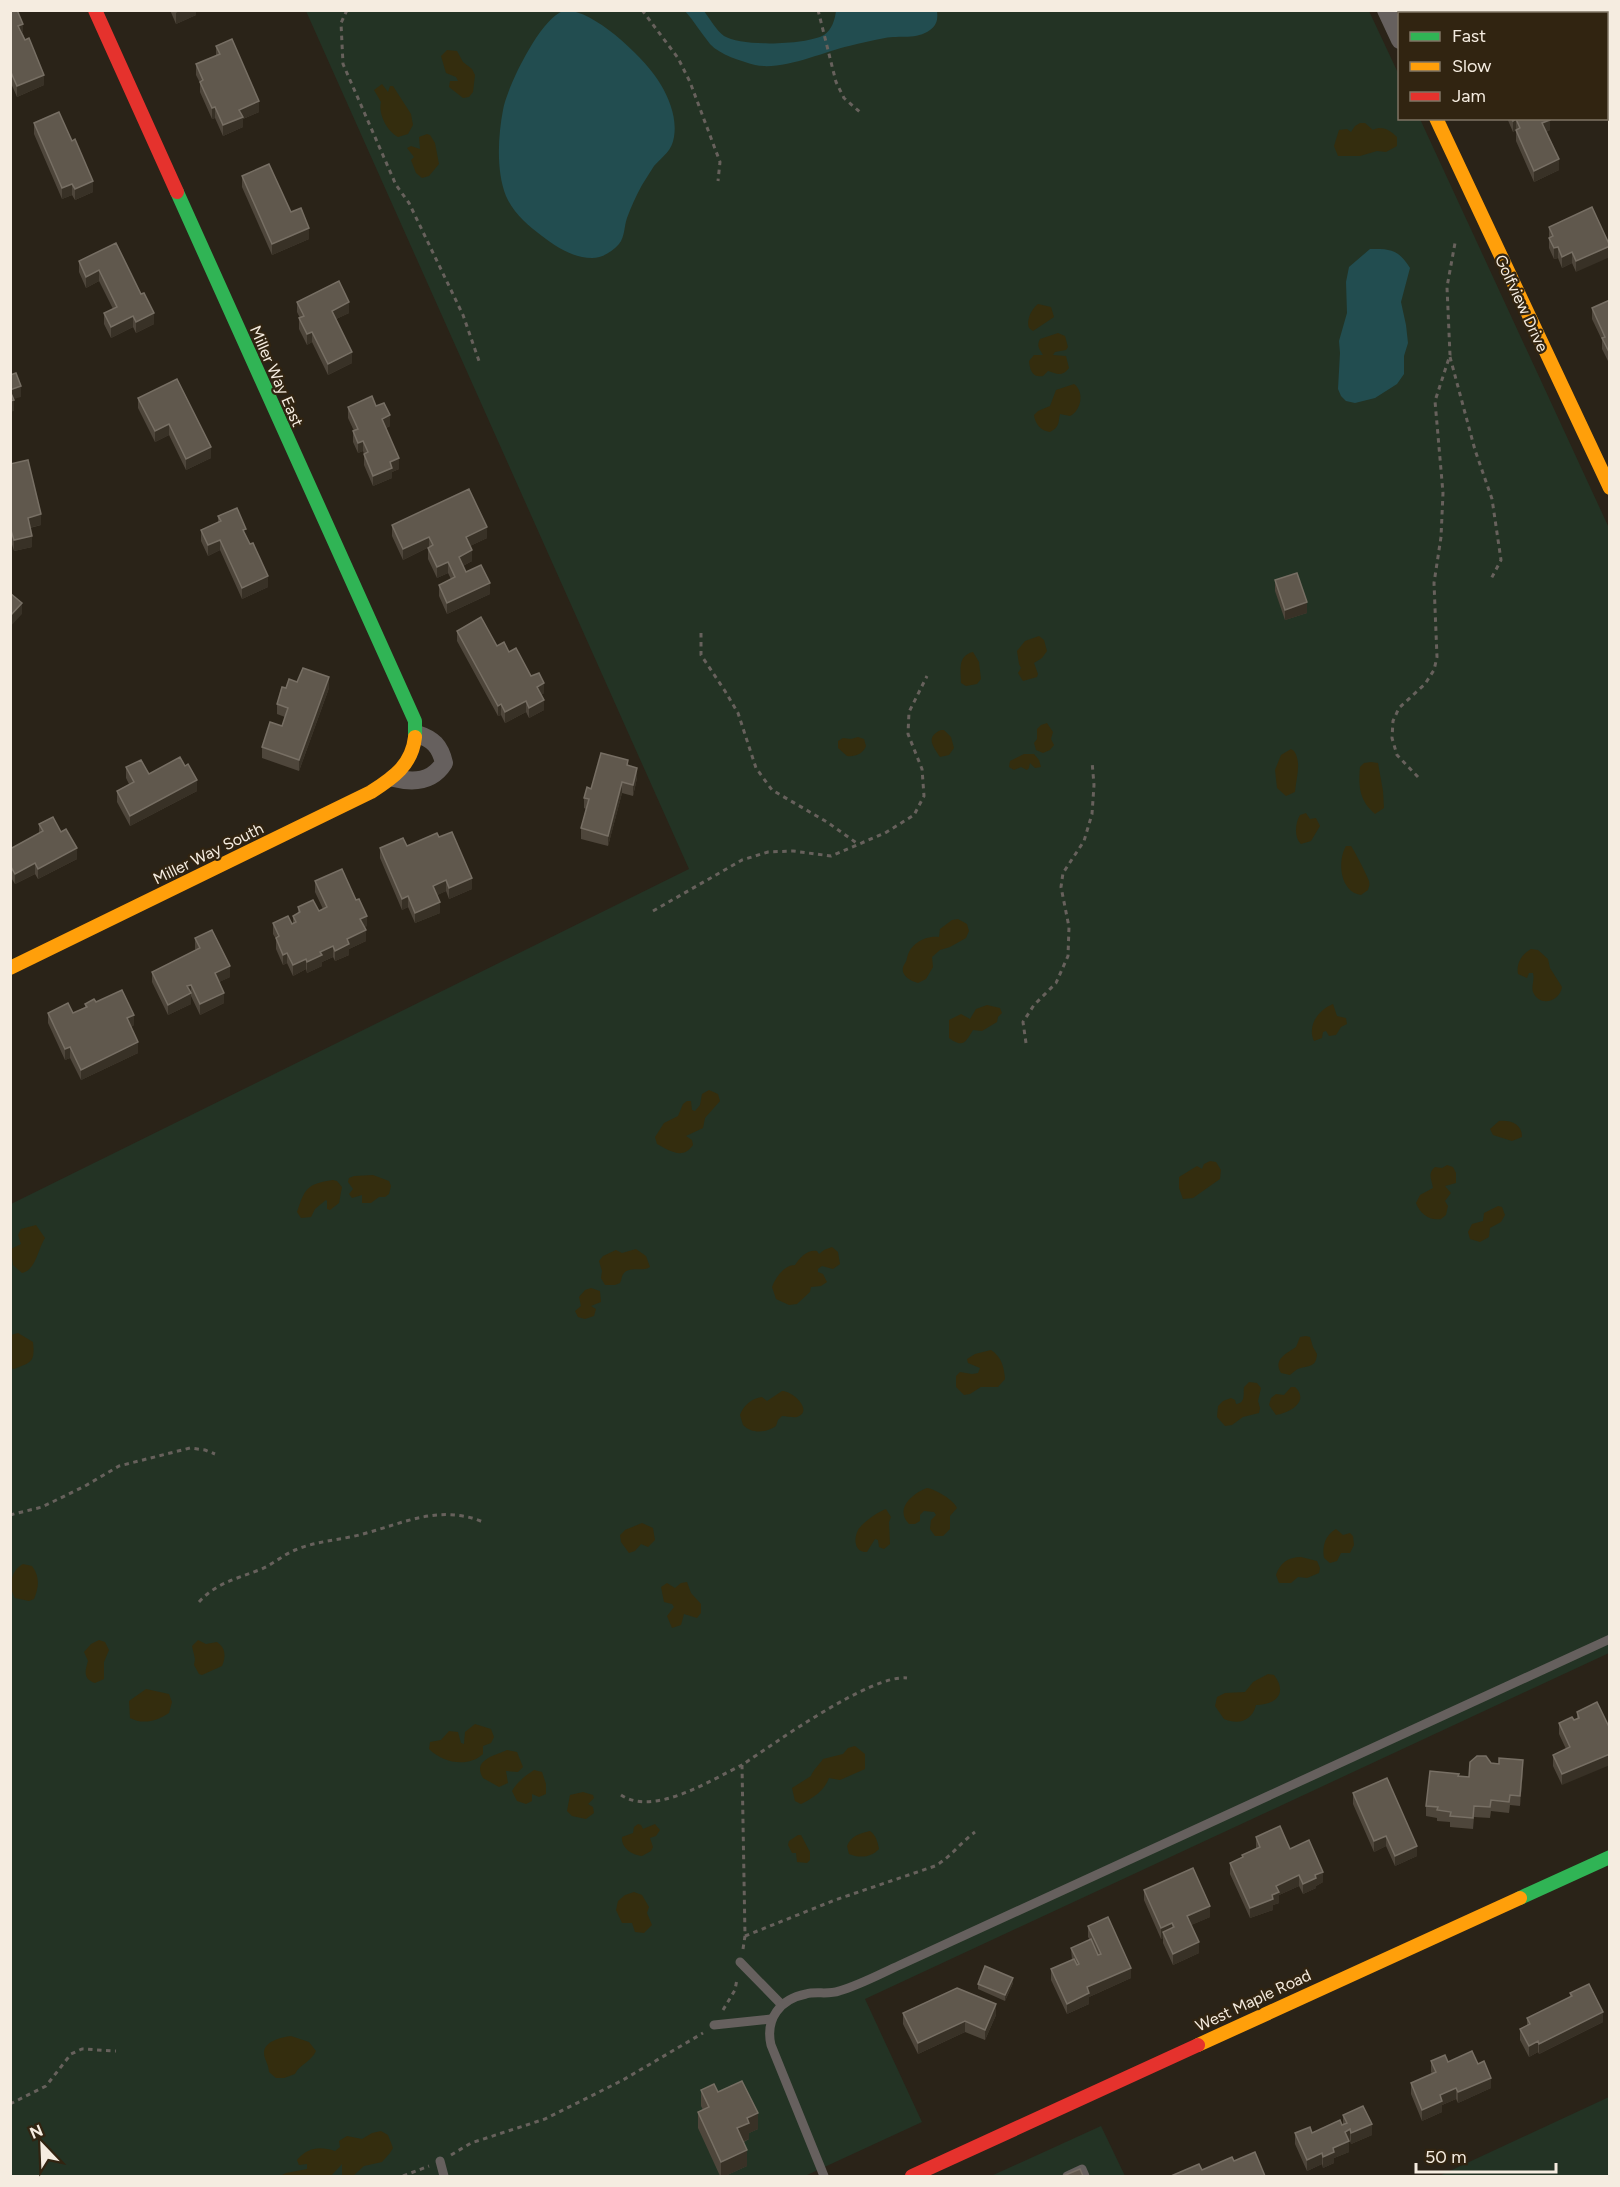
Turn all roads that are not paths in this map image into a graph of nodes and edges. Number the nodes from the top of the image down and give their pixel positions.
1 (95, 10) edge
2 (1386, 10) edge
3 (1398, 36) edge
4 (1437, 120) edge
5 (1610, 488) edge
6 (417, 734) junction
7 (394, 778) junction
8 (10, 968) edge
9 (1610, 1639) edge
10 (1610, 1857) edge
11 (740, 1962) road end
12 (781, 2004) junction
13 (771, 2019) junction
14 (714, 2025) road end
15 (440, 2161) road end
16 (444, 2176) edge
17 (824, 2176) edge
18 (912, 2176) edge
19 (1067, 2176) edge
20 (1085, 2176) edge

1 - 6 street, Miller Way East
2 - 3 street
4 - 5 street, Golfview Drive
6 - 7 street, Miller Way South
6 - 7 street
7 - 8 street, Miller Way South
9 - 12 lane
10 - 18 street, West Maple Road
11 - 12 lane
12 - 13 lane
13 - 14 lane
13 - 17 lane
15 - 16 lane
19 - 20 lane

